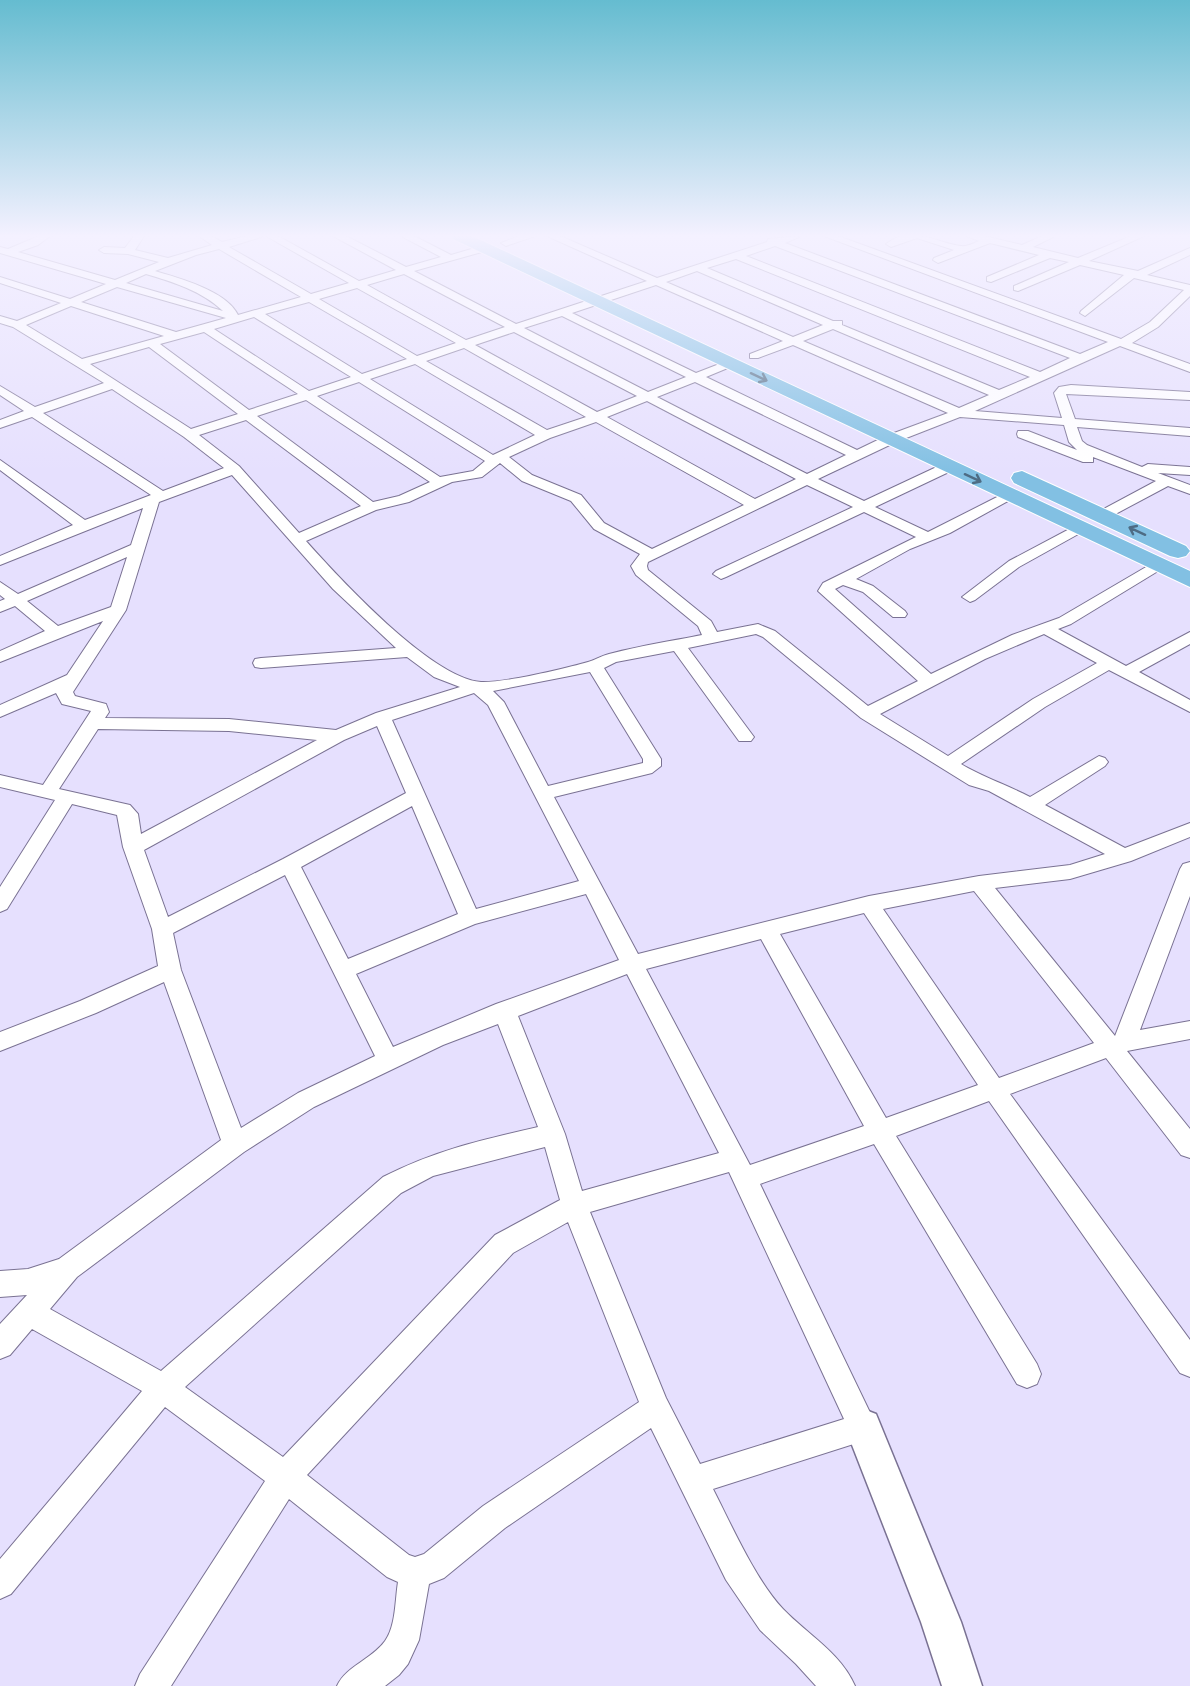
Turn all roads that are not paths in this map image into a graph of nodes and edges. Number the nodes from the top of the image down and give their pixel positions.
1 (40, 315) edge
2 (108, 315) edge
3 (225, 315) edge
4 (234, 315) edge
5 (246, 315) edge
6 (258, 315) edge
7 (339, 315) edge
8 (415, 315) edge
9 (490, 315) edge
10 (553, 315) edge
11 (568, 315) edge
12 (626, 315) edge
13 (662, 315) edge
14 (732, 315) edge
15 (809, 315) edge
16 (859, 315) edge
17 (887, 315) edge
18 (966, 315) edge
19 (1044, 315) edge
20 (1169, 315) edge
21 (237, 318) junction
22 (0, 319) edge
23 (17, 325) junction
24 (833, 325) junction
25 (514, 327) junction
26 (206, 328) junction
27 (176, 336) junction
28 (792, 341) junction
29 (151, 343) junction
30 (467, 343) junction
31 (1123, 344) junction
32 (754, 356) junction
33 (1080, 358) junction
34 (415, 359) junction
35 (81, 363) junction
36 (731, 363) junction
37 (1189, 367) edge
38 (1040, 376) junction
39 (696, 377) junction
40 (357, 378) junction
41 (114, 384) junction
42 (1190, 384) edge
43 (0, 390) edge
44 (306, 394) junction
45 (1000, 395) junction
46 (1174, 395) junction
47 (648, 396) junction
48 (1190, 396) edge
49 (34, 411) junction
50 (246, 413) junction
51 (959, 413) junction
52 (597, 417) junction
53 (1069, 423) junction
54 (0, 424) edge
55 (916, 430) junction
56 (1190, 432) edge
57 (189, 434) junction
58 (1023, 434) dead end
59 (545, 435) junction
60 (891, 439) junction
61 (936, 439) dead end
62 (856, 455) junction
63 (497, 459) junction
64 (0, 464) edge
65 (948, 467) junction
66 (1131, 467) junction
67 (234, 469) junction
68 (1003, 469) dead end
69 (1190, 471) edge
70 (806, 479) junction
71 (1167, 481) junction
72 (439, 482) junction
73 (1190, 490) edge
74 (1010, 496) junction
75 (157, 497) junction
76 (753, 504) junction
77 (863, 505) junction
78 (371, 507) junction
79 (1102, 515) junction
80 (83, 526) junction
81 (1077, 529) junction
82 (928, 537) junction
83 (298, 540) junction
84 (0, 544) edge
85 (136, 548) junction
86 (1186, 550) edge
87 (652, 555) junction
88 (7, 558) edge
89 (1158, 565) junction
90 (721, 574) dead end
91 (841, 579) junction
92 (1190, 580) edge
93 (0, 587) edge
94 (970, 597) dead end
95 (17, 600) junction
96 (0, 607) edge
97 (118, 610) junction
98 (899, 614) dead end
99 (1046, 629) junction
100 (56, 632) junction
101 (1190, 637) edge
102 (712, 638) junction
103 (678, 645) junction
104 (410, 652) junction
105 (0, 657) edge
106 (261, 663) dead end
107 (1109, 663) junction
108 (595, 666) junction
109 (1127, 672) junction
110 (72, 679) junction
111 (930, 682) junction
112 (477, 687) junction
113 (1190, 707) edge
114 (0, 712) edge
115 (867, 714) junction
116 (382, 717) junction
117 (93, 723) junction
118 (338, 736) junction
119 (745, 736) dead end
120 (1099, 762) dead end
121 (948, 764) junction
122 (0, 782) edge
123 (545, 793) junction
124 (57, 794) junction
125 (415, 795) junction
126 (1029, 806) junction
127 (1190, 830) edge
128 (133, 847) junction
129 (1124, 856) junction
130 (290, 864) junction
131 (1190, 868) edge
132 (979, 883) junction
133 (592, 885) junction
134 (0, 904) edge
135 (869, 904) junction
136 (470, 918) junction
137 (162, 929) junction
138 (766, 929) junction
139 (631, 964) junction
140 (345, 969) junction
141 (170, 970) junction
142 (504, 1010) junction
143 (1190, 1030) edge
144 (0, 1042) edge
145 (1116, 1044) junction
146 (388, 1060) junction
147 (994, 1090) junction
148 (880, 1131) junction
149 (553, 1134) junction
150 (235, 1144) junction
151 (1190, 1148) edge
152 (740, 1168) junction
153 (574, 1205) junction
154 (68, 1268) junction
155 (0, 1284) edge
156 (29, 1312) junction
157 (0, 1345) edge
158 (1190, 1363) edge
159 (1027, 1374) dead end
160 (163, 1388) junction
161 (656, 1408) junction
162 (863, 1427) junction
163 (285, 1477) junction
164 (693, 1481) junction
165 (415, 1573) junction
166 (0, 1583) edge
167 (152, 1686) edge
168 (354, 1686) edge
169 (838, 1686) edge
170 (962, 1686) edge

1 - 23 street
2 - 27 street
3 - 21 street
4 - 21 street
5 - 21 street
6 - 40 street
7 - 34 street
8 - 30 street
9 - 25 street
10 - 25 street
11 - 39 street
12 - 36 highway
13 - 32 highway
14 - 28 street
15 - 24 street
16 - 24 street
17 - 38 street
18 - 33 street
19 - 31 street
20 - 31 street
21 - 26 street
22 - 23 street
23 - 35 street
24 - 28 street
24 - 45 street
25 - 30 street
25 - 47 street
26 - 27 street
26 - 44 street
27 - 29 street
28 - 32 street
28 - 51 street
29 - 35 street
29 - 50 street
30 - 34 street
30 - 52 street
31 - 33 street
31 - 37 street
32 - 55 highway
33 - 38 street
34 - 40 street
34 - 59 street
35 - 41 street
36 - 39 street
36 -> 60 highway
38 - 45 street
39 - 47 street
39 - 62 street
40 - 44 street
40 - 63 street
41 - 49 street
41 - 57 street
42 - 46 street
43 - 49 street
44 - 50 street
44 - 72 street
45 - 51 street
46 - 48 street
46 - 53 street
47 - 52 street
47 - 70 street
49 - 54 street
49 - 75 street
50 - 57 street
50 - 78 street
51 - 53 street
51 - 55 street
52 - 59 street
52 - 76 street
53 - 56 street
53 - 66 street
55 - 60 street
55 - 61 highway
57 - 67 street
58 - 66 street
59 - 63 street
60 - 62 street
60 - 65 highway
62 - 70 street
63 - 72 street
63 - 87 street
64 - 80 street
65 -> 74 highway
65 - 77 street
66 - 69 street
66 - 71 street
67 - 75 street
67 - 83 street
68 - 79 highway
70 - 76 street
70 - 77 street
71 - 73 street
71 - 79 street
72 - 78 street
74 - 81 highway
74 - 82 street
75 - 80 street
75 - 85 street
76 - 87 street
77 - 82 street
77 - 90 street
78 - 83 street
86 -> 79 highway
80 - 88 street
81 - 89 highway
81 - 94 street
82 - 91 street
83 - 104 street
84 - 88 street
85 - 95 street
85 - 97 street
87 - 102 street
89 - 92 highway
89 - 99 street
91 - 98 street
91 - 111 street
93 - 95 street
95 - 96 street
95 - 100 street
97 - 100 street
97 - 110 street
99 - 107 street
99 - 111 street
100 - 105 street
101 - 109 street
102 - 103 street
102 - 115 street
103 - 108 street
103 - 119 street
104 - 106 street
104 - 112 street
107 - 109 street
107 - 121 street
108 - 112 street
108 - 123 street
109 - 113 street
110 - 114 street
110 - 117 street
111 - 115 street
112 - 116 street
112 - 123 street
115 - 121 street
116 - 118 street
116 - 125 street
117 - 118 street
117 - 124 street
118 - 128 street
120 - 126 street
121 - 126 street
122 - 124 street
123 - 133 street
124 - 128 street
124 - 134 street
125 - 130 street
125 - 136 street
126 - 129 street
127 - 129 street
128 - 137 street
129 - 132 street
130 - 137 street
130 - 140 street
131 - 145 street
132 - 135 street
132 - 145 street
133 - 136 street
133 - 139 street
135 - 138 street
135 - 147 street
136 - 140 street
137 - 141 street
138 - 139 street
138 - 148 street
139 - 142 street
139 - 152 street
140 - 146 street
141 - 144 street
141 - 150 street
142 - 146 street
142 - 149 street
143 - 145 street
145 - 147 street
145 - 151 street
146 - 150 street
147 - 148 street
147 - 158 street
148 - 152 street
148 - 159 street
149 - 153 street
149 - 160 street
150 - 154 street
152 - 153 street
152 - 162 street
153 - 161 street
153 - 163 street
154 - 155 street
154 - 156 street
156 - 157 street
156 - 160 street
160 - 163 street
160 - 166 street
161 - 164 street
161 - 165 street
162 - 164 street
162 - 170 street
163 - 165 street
163 - 167 street
164 - 169 street
165 - 168 street

